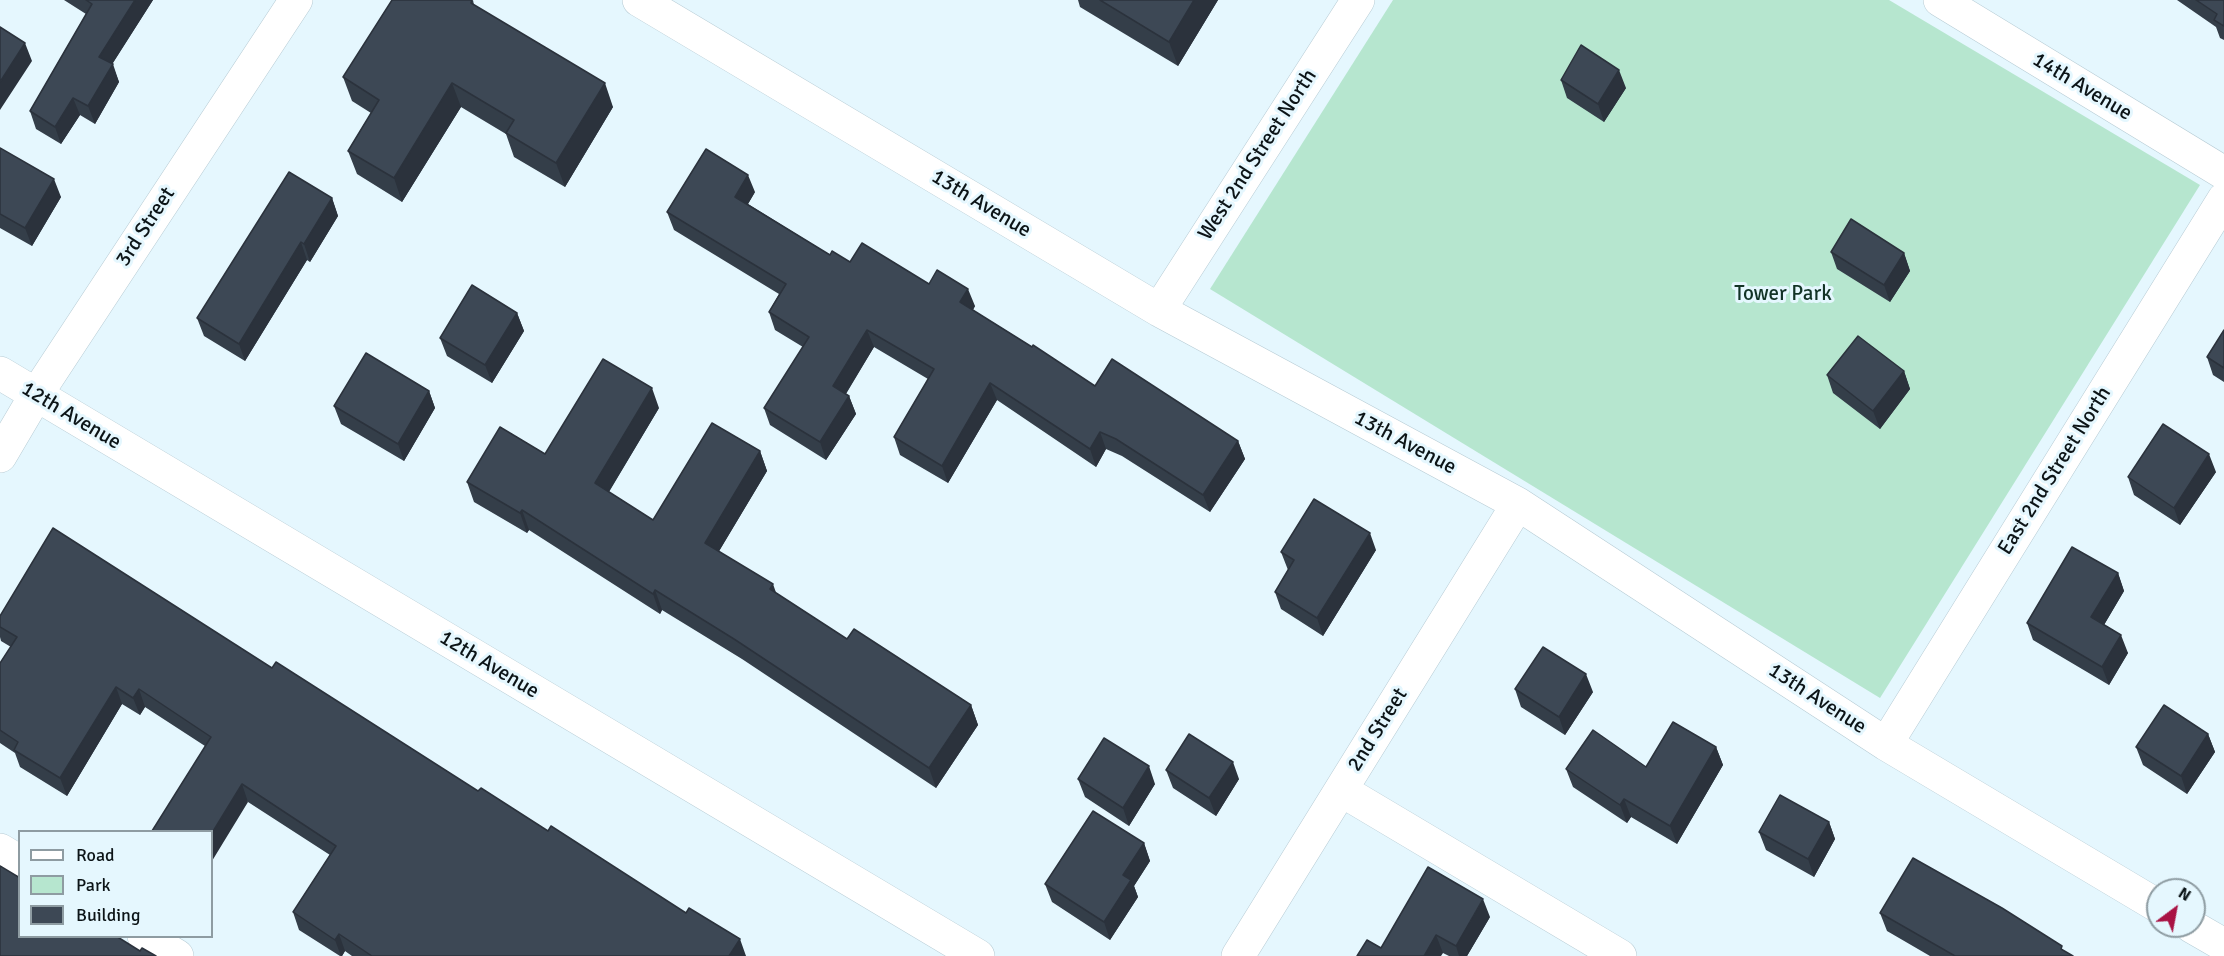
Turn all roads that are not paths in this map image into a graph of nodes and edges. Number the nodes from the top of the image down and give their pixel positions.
1 (296, 0) edge
2 (639, 0) edge
3 (1358, 0) edge
4 (1940, 0) edge
5 (2224, 173) edge
6 (2224, 199) edge
7 (1159, 310) junction
8 (0, 373) edge
9 (36, 395) junction
10 (0, 456) edge
11 (1518, 504) junction
12 (1886, 744) junction
13 (1341, 790) junction
14 (0, 850) edge
15 (18, 861) edge
16 (2146, 899) edge
17 (2206, 935) edge
18 (147, 938) edge
19 (2224, 945) edge
20 (177, 956) edge
21 (978, 956) edge
22 (1238, 956) edge
23 (1620, 956) edge

1 - 9 street, 3rd Street
2 - 7 street, 13th Avenue
3 - 7 street, West 2nd Street North
4 - 5 street, 14th Avenue
6 - 12 street, East 2nd Street North
7 - 11 street, 13th Avenue
8 - 9 street, 12th Avenue
9 - 10 street, 3rd Street
9 - 21 street, 12th Avenue
11 - 12 street, 13th Avenue
11 - 13 street, 2nd Street
12 - 16 street, 13th Avenue
13 - 22 street, 2nd Street
13 - 23 street
14 - 15 street
17 - 19 street
18 - 20 street

